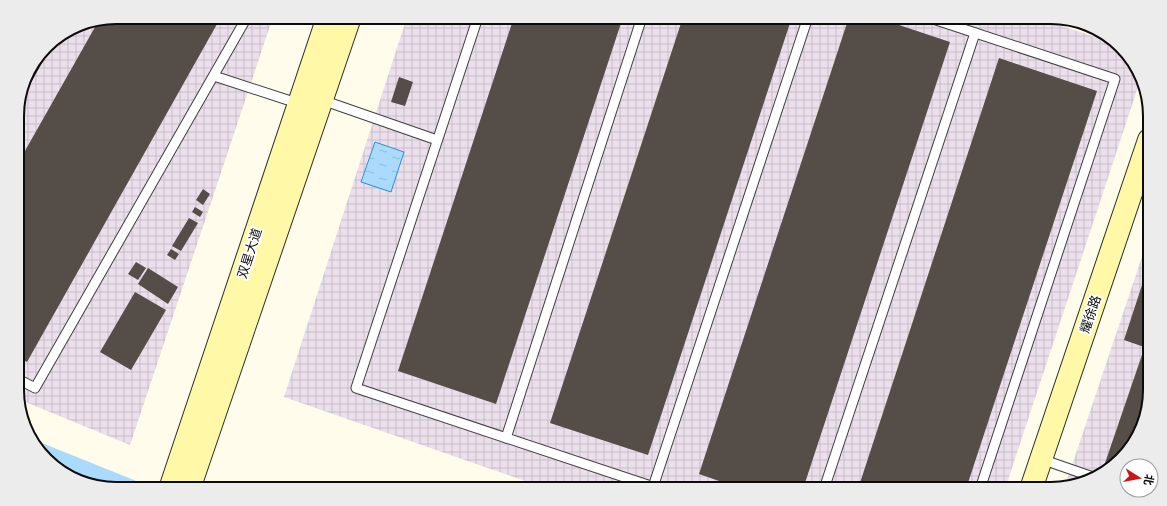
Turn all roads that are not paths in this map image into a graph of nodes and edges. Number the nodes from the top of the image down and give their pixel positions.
1 (243, 24) edge
2 (327, 24) edge
3 (347, 24) edge
4 (476, 24) edge
5 (640, 24) edge
6 (806, 24) edge
7 (948, 24) edge
8 (975, 33) junction
9 (214, 76) junction
10 (313, 104) junction
11 (437, 140) junction
12 (1143, 158) edge
13 (24, 382) edge
14 (506, 438) junction
15 (1041, 459) junction
16 (1087, 475) edge
17 (182, 481) edge
18 (639, 482) edge
19 (659, 482) edge
20 (826, 482) edge
21 (982, 482) edge
22 (1033, 482) edge

1 - 9 lane
2 - 10 street, 双星大道
3 - 10 street, 双星大道
4 - 11 lane
5 - 14 lane
6 - 19 lane
7 - 8 lane
8 - 20 lane
8 - 21 lane
9 - 10 lane
9 - 13 lane
10 - 11 lane
10 - 17 street, 双星大道
11 - 14 lane
12 - 15 street, 耀徐路
14 - 18 lane
15 - 16 lane
15 - 22 street, 耀徐路

